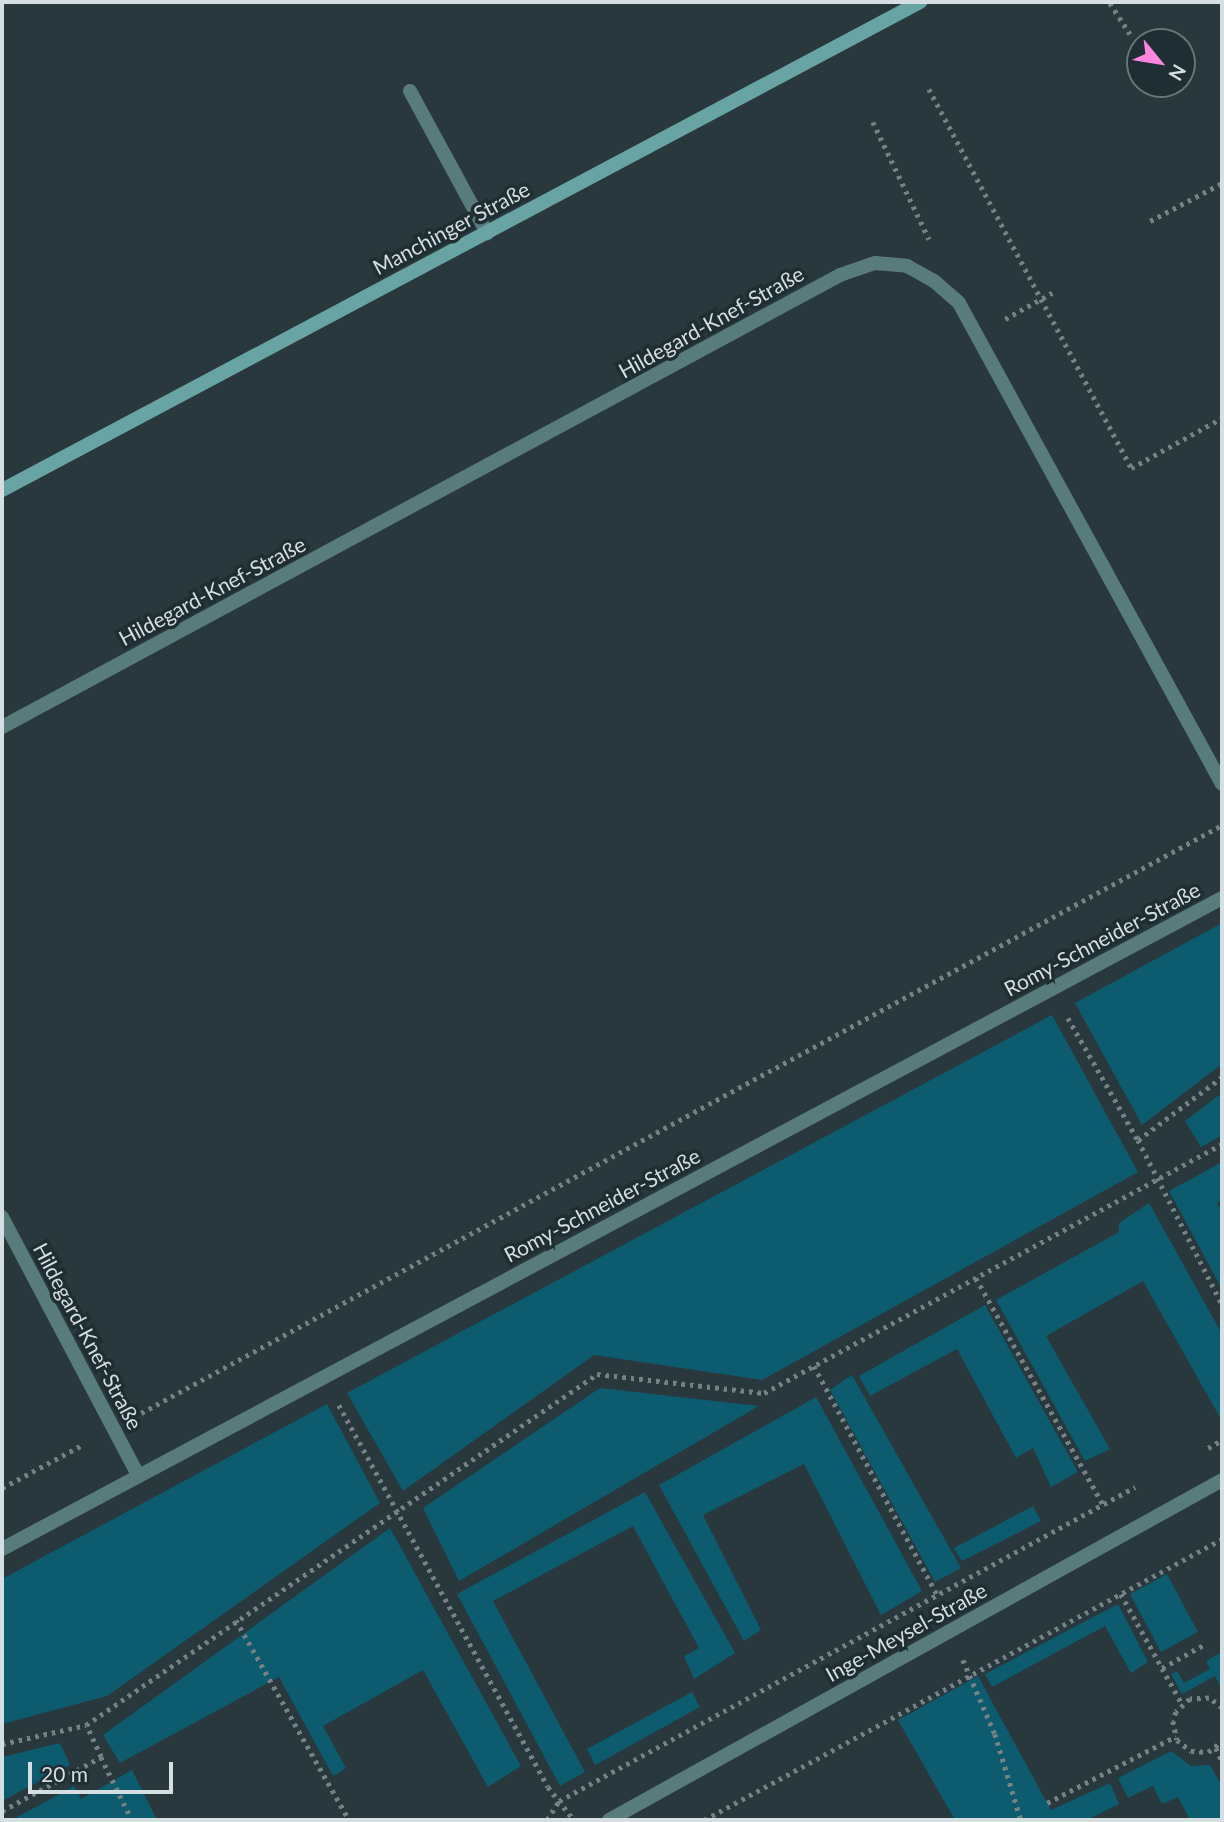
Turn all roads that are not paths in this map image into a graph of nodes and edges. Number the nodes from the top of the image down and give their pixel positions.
1 (920, 2) edge
2 (410, 91) dead end
3 (487, 233) junction
4 (2, 490) edge
5 (2, 727) edge
6 (1222, 783) edge
7 (1222, 898) edge
8 (2, 1217) edge
9 (138, 1475) junction
10 (1222, 1480) edge
11 (2, 1549) edge
12 (609, 1820) edge

1 - 3 main road, Manchinger Straße
2 - 3 street
3 - 4 main road, Manchinger Straße
5 - 6 street, Hildegard-Knef-Straße
7 - 9 street, Romy-Schneider-Straße
8 - 9 street, Hildegard-Knef-Straße
9 - 11 street, Romy-Schneider-Straße
10 - 12 street, Inge-Meysel-Straße

